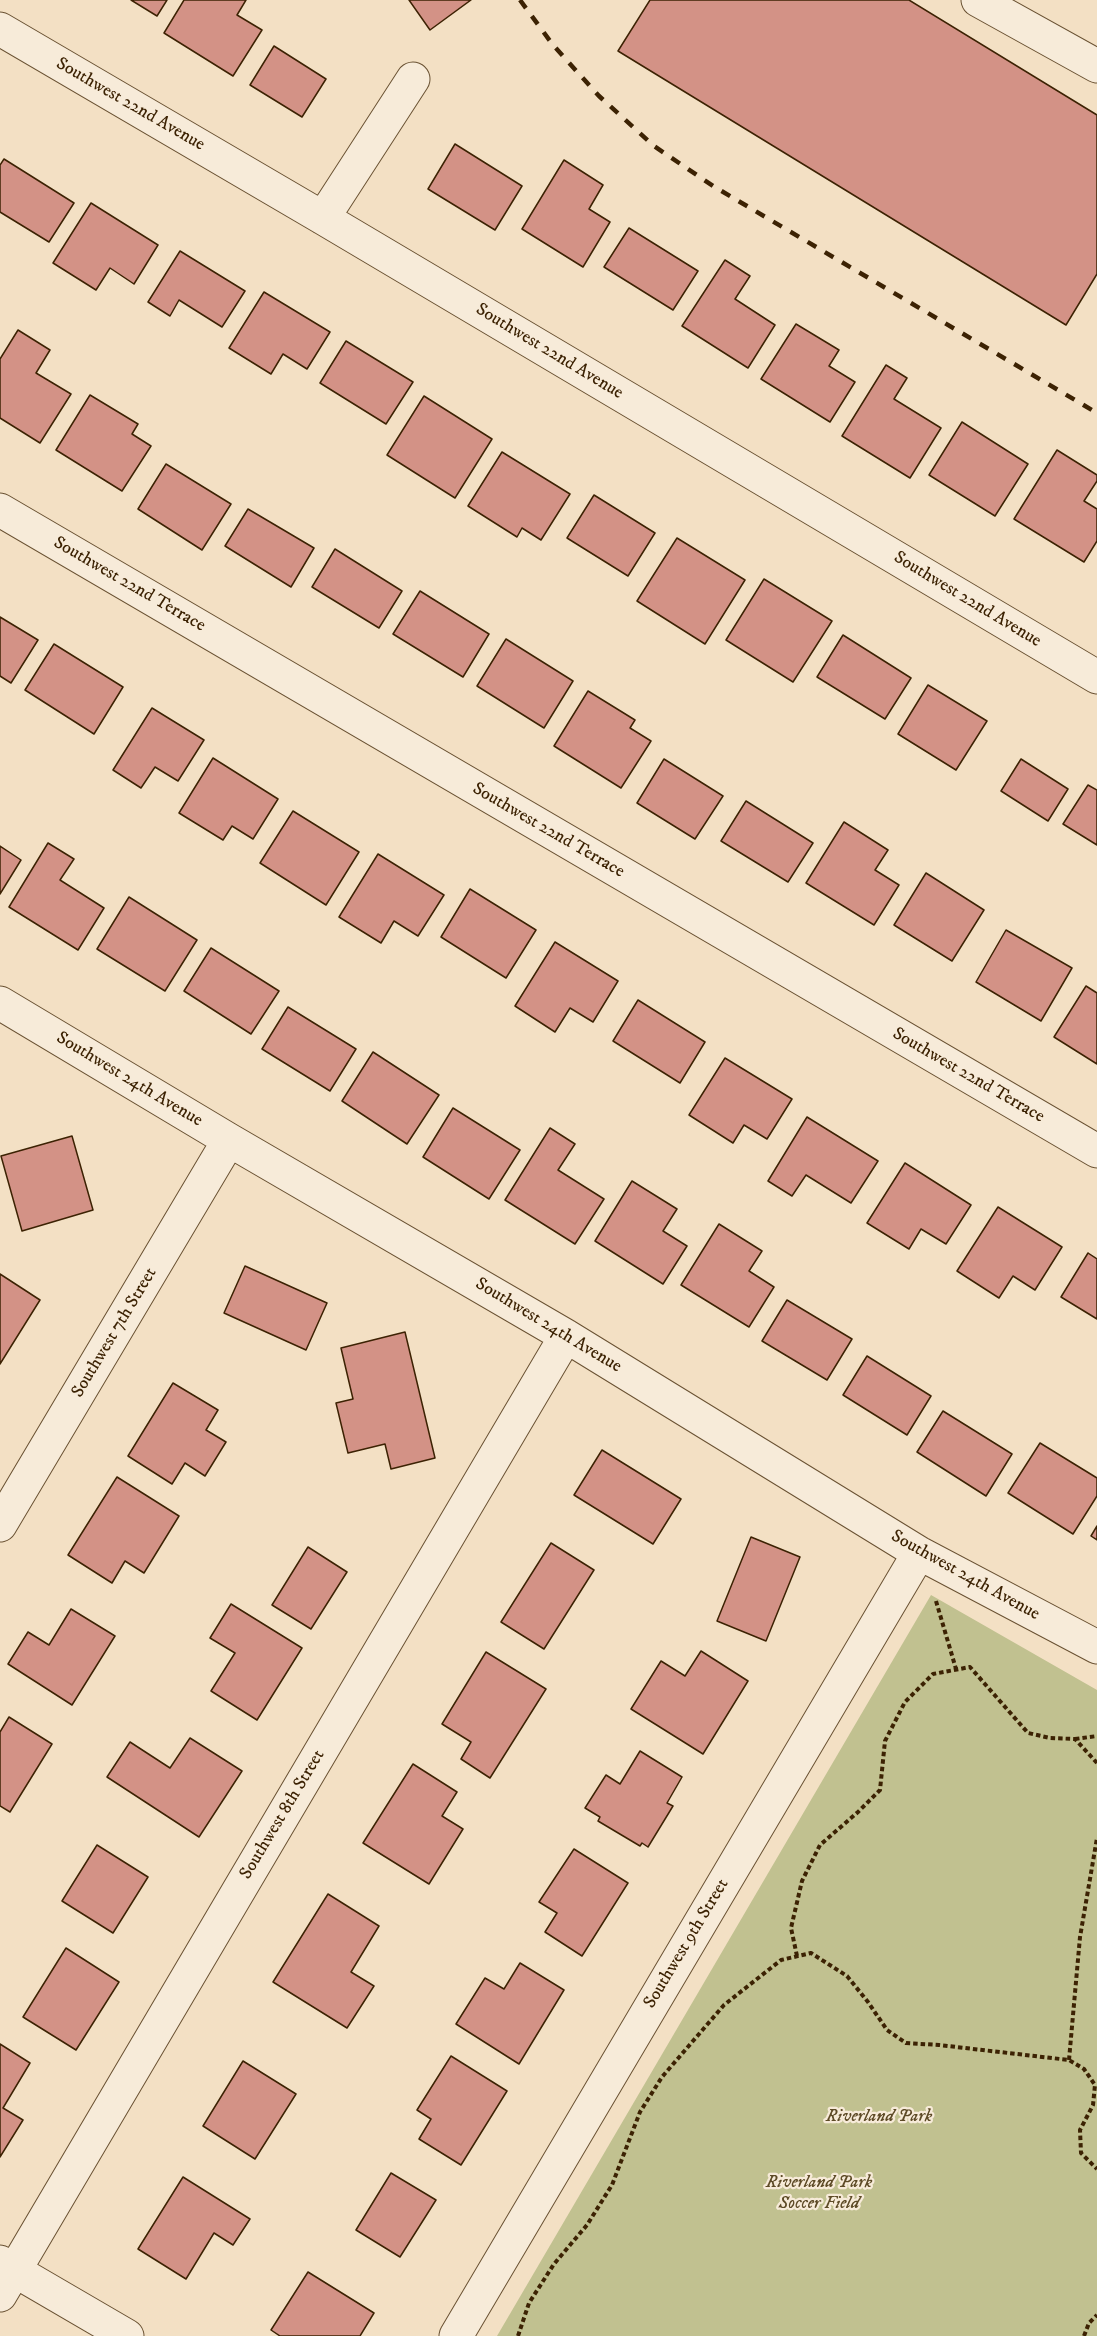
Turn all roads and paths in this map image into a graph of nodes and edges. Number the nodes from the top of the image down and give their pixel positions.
1 (978, 0) edge
2 (1021, 0) edge
3 (0, 29) edge
4 (1097, 45) edge
5 (1097, 66) edge
6 (413, 79) dead end
7 (323, 218) junction
8 (0, 510) edge
9 (1097, 677) edge
10 (0, 1003) edge
11 (229, 1140) junction
12 (1097, 1151) edge
13 (566, 1336) junction
14 (0, 1526) edge
15 (918, 1553) junction
16 (935, 1595) dead end
17 (1097, 1647) edge
18 (956, 1670) junction
19 (1097, 1736) edge
20 (1075, 1739) junction
21 (1097, 1763) edge
22 (1097, 1838) edge
23 (797, 1956) junction
24 (1069, 2060) junction
25 (1097, 2100) edge
26 (1093, 2105) junction
27 (1097, 2169) edge
28 (5, 2276) edge
29 (1097, 2315) edge
30 (127, 2336) edge
31 (456, 2336) edge
32 (519, 2336) edge
33 (1084, 2336) edge

1 - 5 street
2 - 4 street
3 - 7 street, Southwest 22nd Avenue
6 - 7 street
7 - 9 street, Southwest 22nd Avenue
8 - 12 street, Southwest 22nd Terrace
10 - 11 street, Southwest 24th Avenue
11 - 13 street, Southwest 24th Avenue
11 - 14 street, Southwest 7th Street
13 - 15 street, Southwest 24th Avenue
13 - 28 street, Southwest 8th Street
15 - 17 street, Southwest 24th Avenue
15 - 31 street, Southwest 9th Street
16 - 18 path
18 - 20 path
18 - 23 path
19 - 20 path
20 - 21 path
22 - 24 path
23 - 24 path
23 - 32 path
24 - 26 path
25 - 26 path
26 - 27 path
28 - 30 street
29 - 33 path

